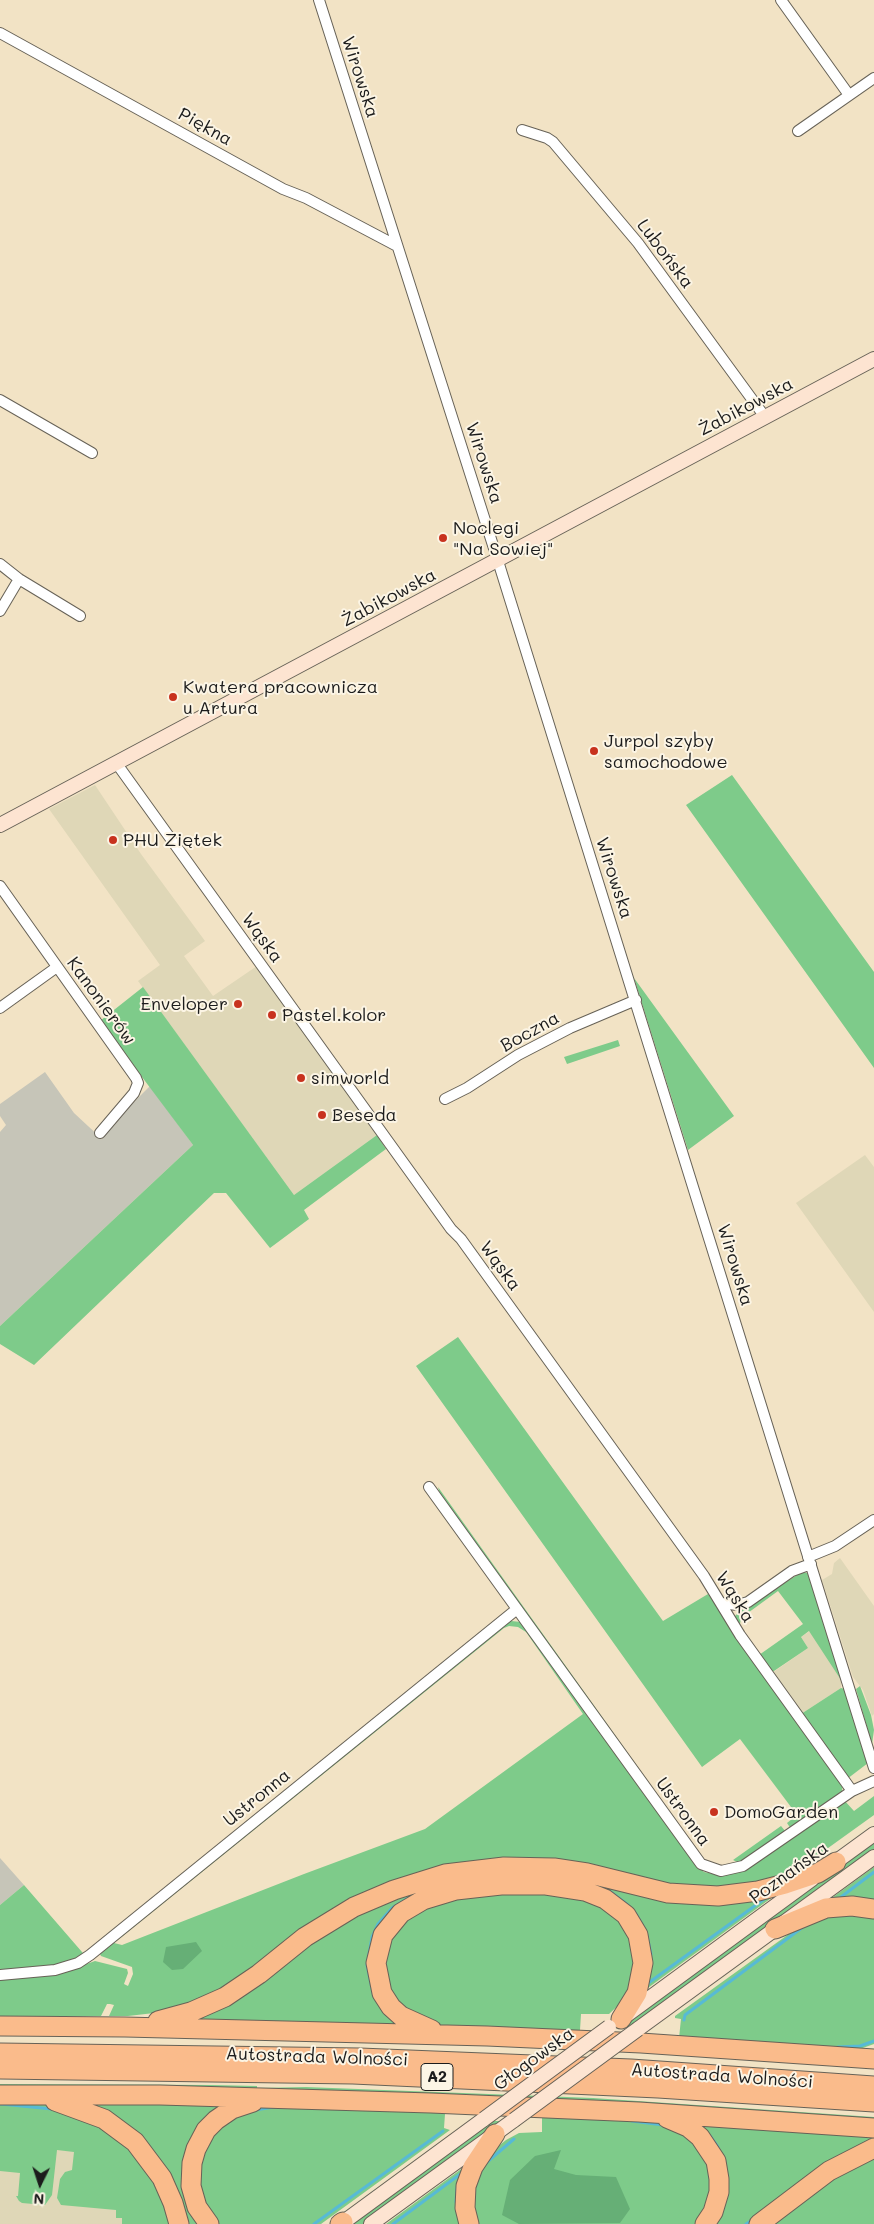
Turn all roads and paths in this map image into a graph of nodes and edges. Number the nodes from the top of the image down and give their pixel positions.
1 (319, 0) edge
2 (781, 0) edge
3 (0, 33) edge
4 (874, 78) edge
5 (849, 94) junction
6 (522, 130) dead end
7 (798, 131) dead end
8 (397, 246) junction
9 (874, 359) edge
10 (0, 400) edge
11 (765, 417) junction
12 (92, 453) dead end
13 (498, 561) junction
14 (0, 564) edge
15 (19, 578) junction
16 (0, 611) edge
17 (80, 616) dead end
18 (117, 764) junction
19 (0, 825) edge
20 (0, 886) edge
21 (57, 967) junction
22 (636, 1000) junction
23 (0, 1008) edge
24 (445, 1099) dead end
25 (100, 1133) dead end
26 (429, 1488) dead end
27 (874, 1520) edge
28 (810, 1561) junction
29 (721, 1603) junction
30 (517, 1609) junction
31 (874, 1768) edge
32 (874, 1781) edge
33 (852, 1790) junction
34 (874, 1834) edge
35 (874, 1857) edge
36 (836, 1862) junction
37 (874, 1909) edge
38 (750, 1924) joint
39 (768, 1934) junction
40 (0, 1974) edge
41 (615, 2023) junction
42 (0, 2026) edge
43 (124, 2027) junction
44 (452, 2035) junction
45 (874, 2047) edge
46 (0, 2053) edge
47 (819, 2055) junction
48 (874, 2059) edge
49 (0, 2069) edge
50 (874, 2086) edge
51 (8, 2095) edge
52 (282, 2098) junction
53 (874, 2102) edge
54 (639, 2112) junction
55 (874, 2128) edge
56 (495, 2134) junction
57 (874, 2148) edge
58 (341, 2223) edge
59 (178, 2224) edge
60 (209, 2224) edge
61 (371, 2224) edge
62 (469, 2224) edge
63 (705, 2224) edge
64 (759, 2224) edge

1 - 8 street, Wirowska
2 - 5 street
3 - 8 street, Piękna
4 - 5 street
5 - 7 street
6 - 11 street, Lubońska
8 - 13 street, Wirowska
9 - 11 main road, Żabikowska
10 - 12 street
11 - 13 main road, Żabikowska
13 - 18 main road, Żabikowska
13 - 22 street, Wirowska
14 - 15 street
15 - 16 street
15 - 17 street
18 - 19 main road, Żabikowska
18 - 29 street, Wąska
20 - 21 street, Kanonierów
21 - 23 street
21 - 25 street, Kanonierów
22 - 24 street, Boczna
22 - 28 street, Wirowska
26 - 30 street, Ustronna
27 - 28 street
28 - 29 street
28 - 31 street, Wirowska
29 - 33 street, Wąska
30 - 33 street, Ustronna
30 - 40 street, Ustronna
32 - 33 street
34 - 36 main road, Poznańska
35 - 39 main road, Poznańska
36 - 38 main road, Poznańska
36 - 43 highway
37 - 39 highway
38 - 41 main road, Głogowska
39 - 56 main road, bridge
41 - 44 highway
41 - 58 main road, Głogowska, bridge
42 - 43 highway
43 - 44 highway
44 - 47 highway
45 - 47 highway
46 - 50 highway, Autostrada Wolności / A2
47 - 48 highway
49 - 53 highway, Autostrada Wolności / A2
51 - 52 highway
51 - 59 highway
52 - 54 highway
52 - 60 highway
54 - 55 highway
54 - 63 highway
56 - 61 main road
56 - 62 highway
57 - 64 highway

